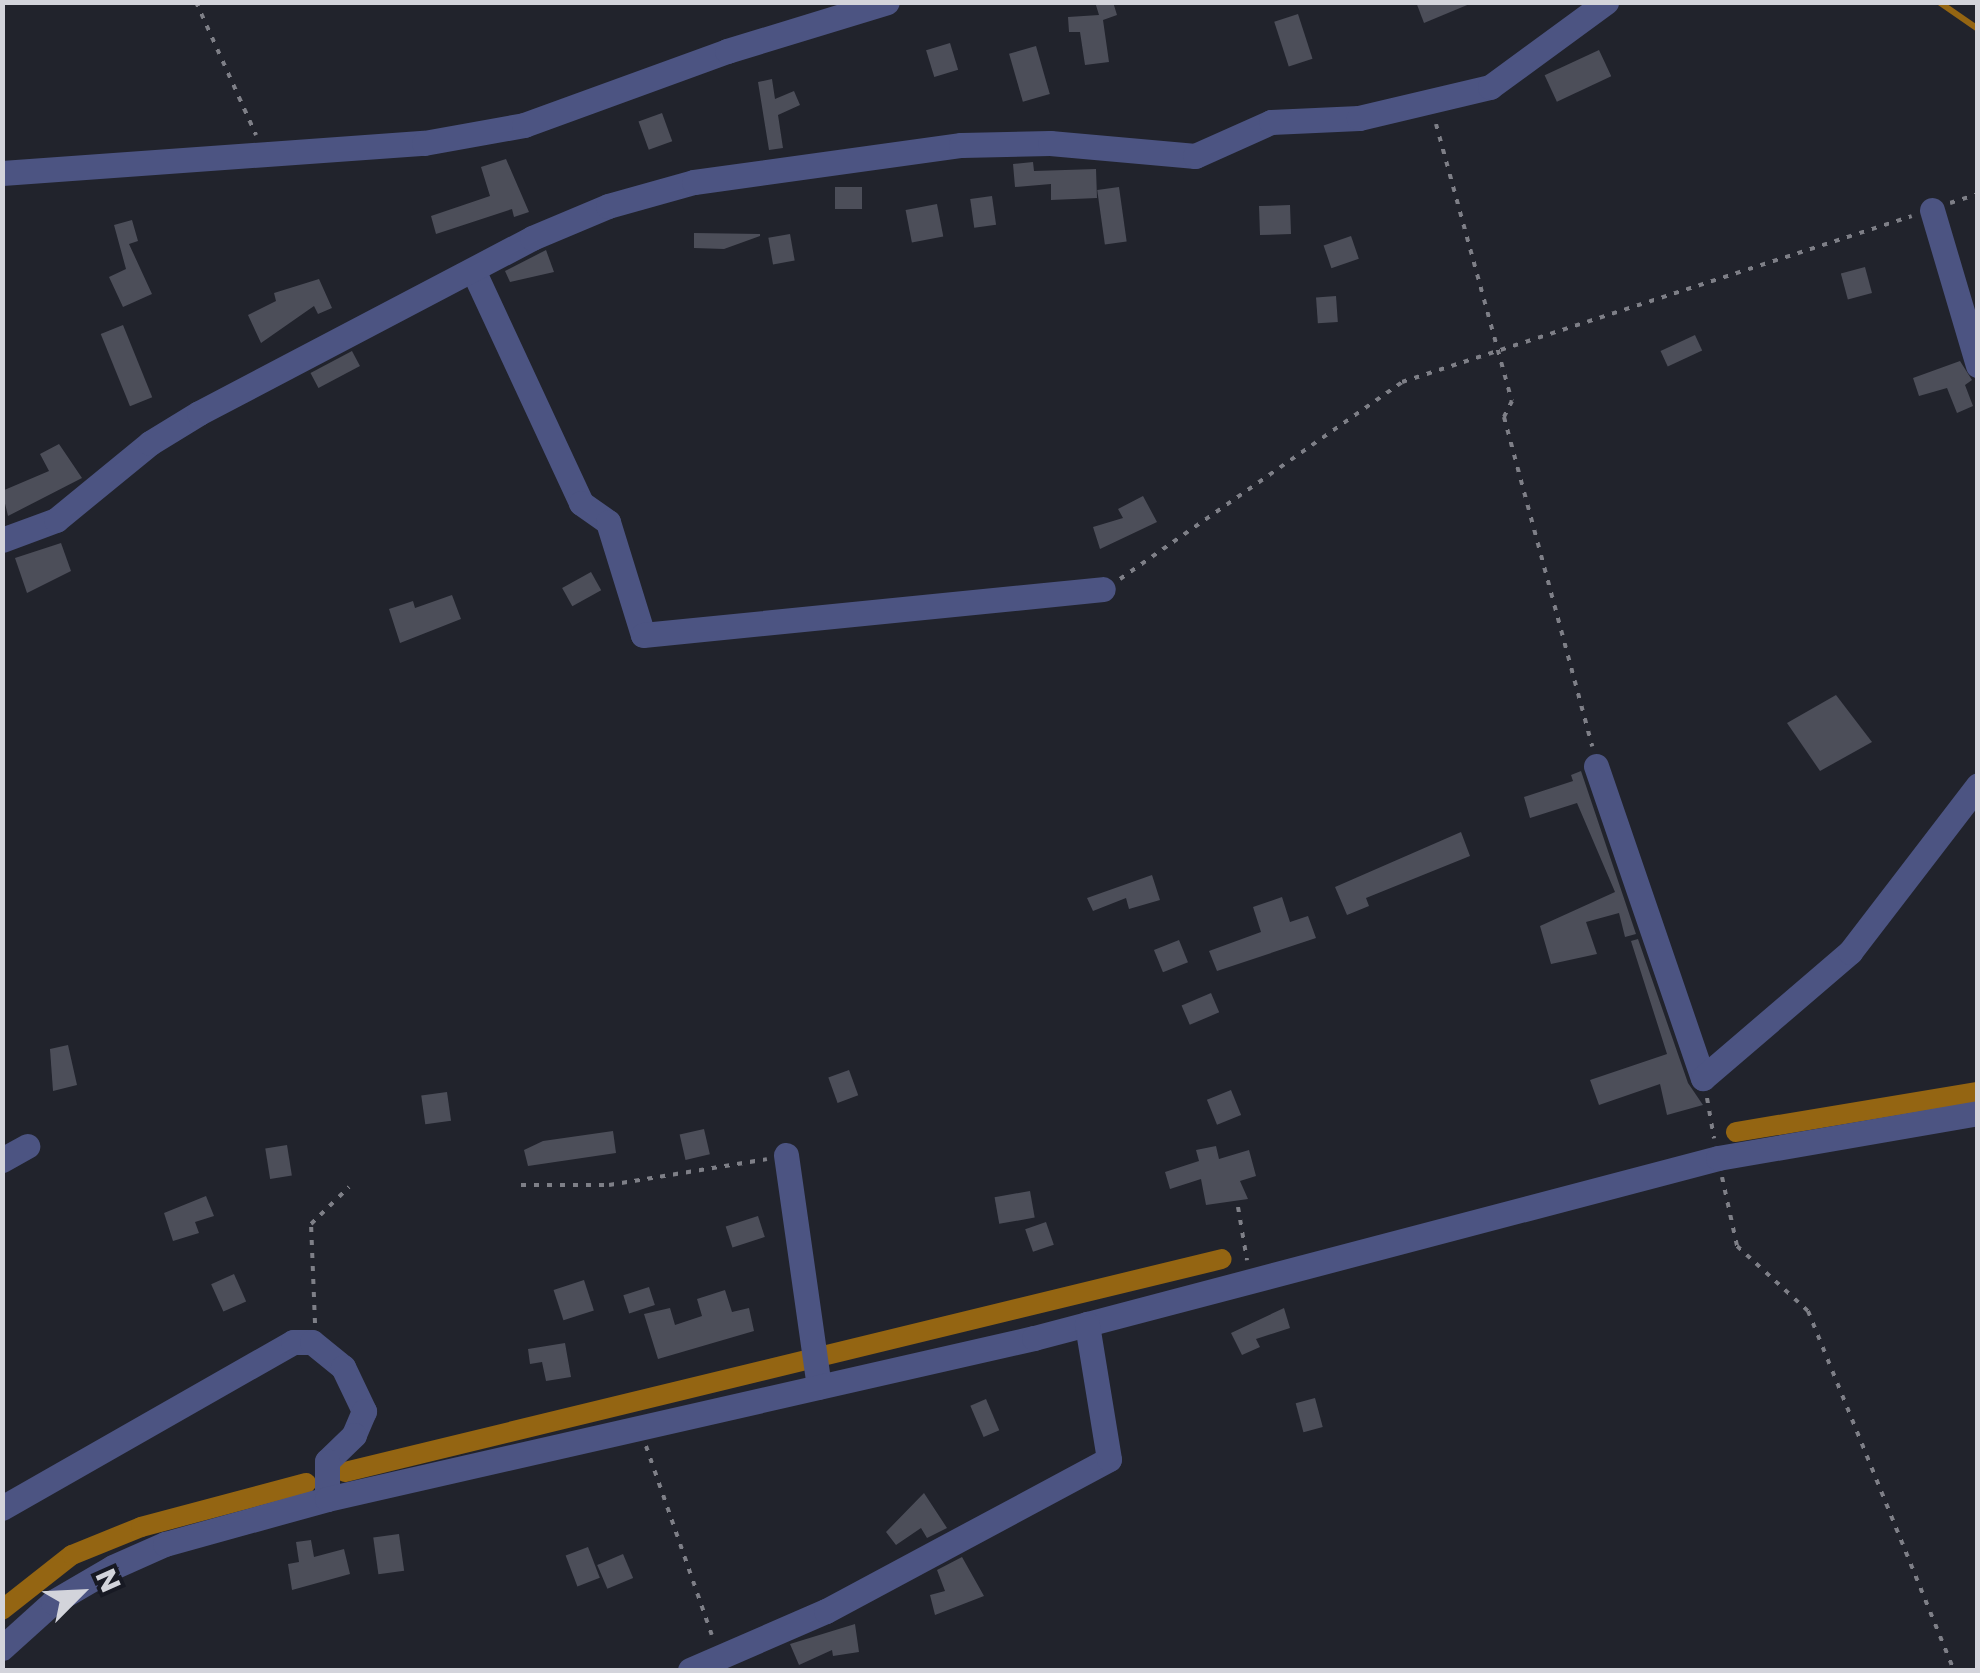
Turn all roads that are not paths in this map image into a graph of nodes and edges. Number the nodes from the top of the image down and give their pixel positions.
1 (887, 2) edge
2 (1606, 2) edge
3 (2, 173) edge
4 (1932, 210) road end
5 (472, 270) junction
6 (1978, 365) edge
7 (2, 540) edge
8 (1103, 588) road end
9 (1596, 766) road end
10 (1978, 785) edge
11 (1978, 1113) edge
12 (27, 1146) dead end
13 (786, 1156) road end
14 (2, 1160) edge
15 (1087, 1324) junction
16 (816, 1365) junction
17 (328, 1500) junction
18 (2, 1508) edge
19 (2, 1648) edge
20 (690, 1670) edge

1 - 3 street
2 - 5 street
4 - 6 street
5 - 7 street
5 - 8 street
9 - 10 street
11 - 15 street
12 - 14 street
13 - 16 street
15 - 16 street
15 - 20 street
16 - 17 street
17 - 18 street
17 - 19 street

